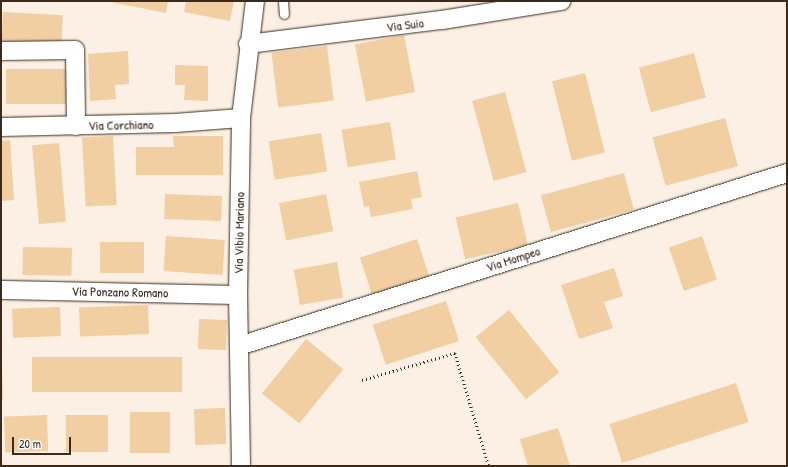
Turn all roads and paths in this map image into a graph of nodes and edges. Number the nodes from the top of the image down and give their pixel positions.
1 (255, 1) edge
2 (283, 1) edge
3 (561, 1) edge
4 (284, 14) dead end
5 (248, 44) junction
6 (1, 51) edge
7 (241, 118) junction
8 (76, 126) junction
9 (1, 128) edge
10 (787, 173) edge
11 (1, 290) edge
12 (238, 295) junction
13 (240, 346) junction
14 (362, 380) dead end
15 (241, 466) edge
16 (489, 466) edge

1 - 5 street, Via Vibio Mariano
2 - 4 lane
3 - 5 street, Via Suio
5 - 7 street, Via Vibio Mariano
6 - 8 street
7 - 8 street, Via Corchiano
7 - 12 street, Via Vibio Mariano
8 - 9 street, Via Corchiano
10 - 13 street, Via Mompeo
11 - 12 street, Via Ponzano Romano
12 - 13 street, Via Vibio Mariano
13 - 15 street, Via Vibio Mariano
14 - 16 path

